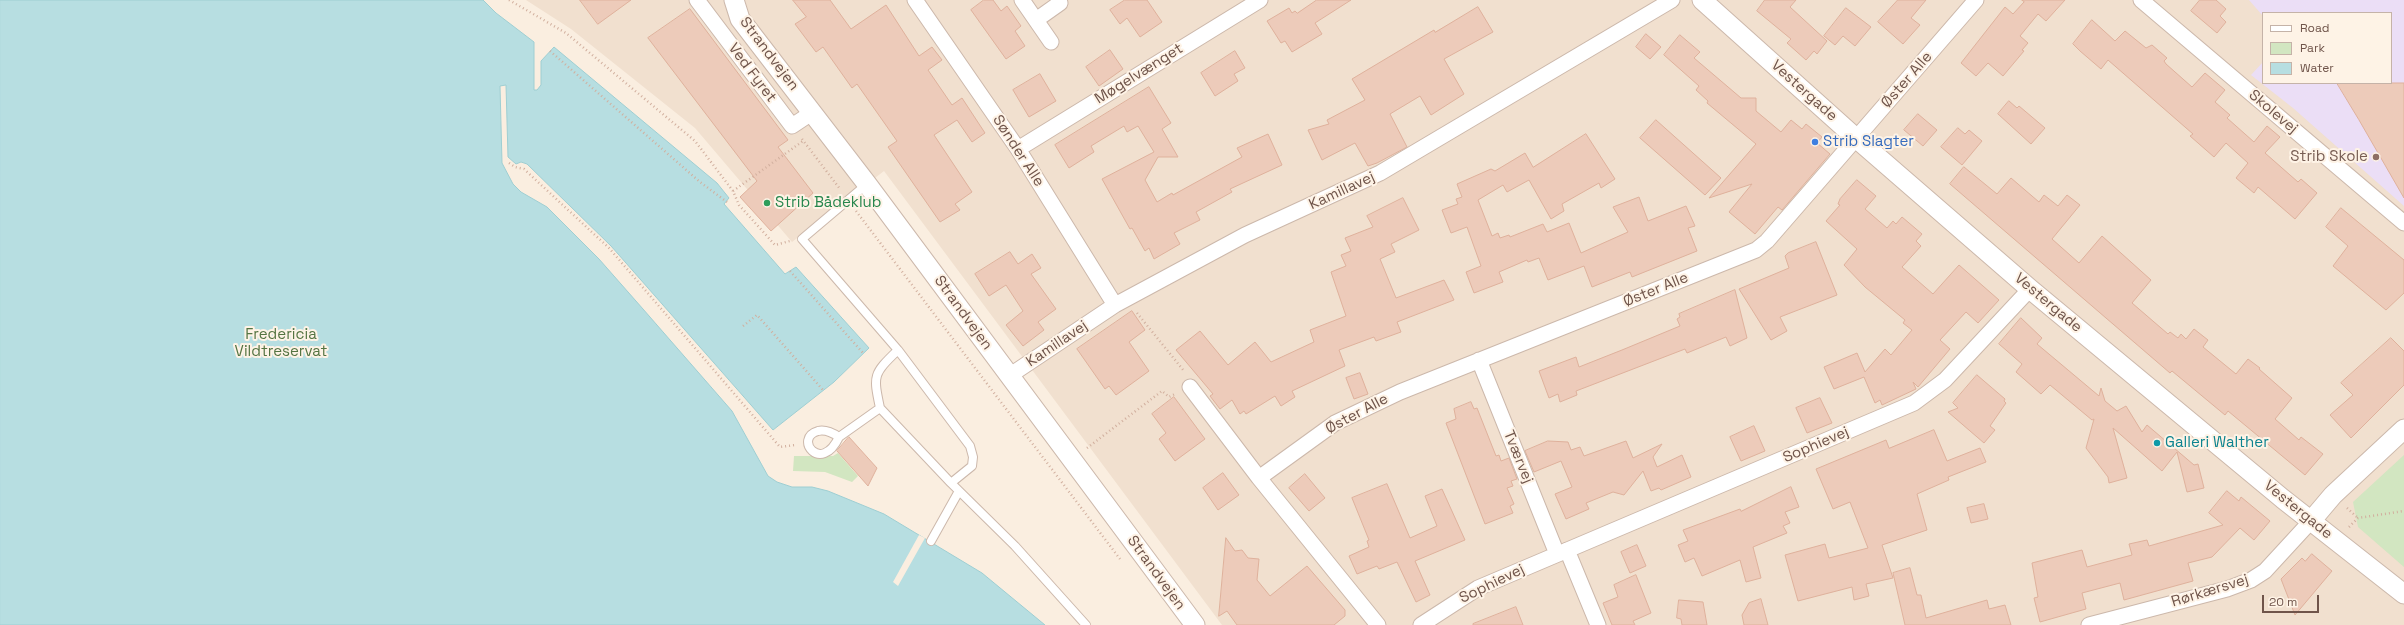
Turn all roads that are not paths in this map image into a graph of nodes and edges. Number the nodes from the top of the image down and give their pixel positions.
1 (697, 0) edge
2 (734, 0) edge
3 (915, 0) edge
4 (1022, 0) edge
5 (1260, 0) edge
6 (1672, 0) edge
7 (1702, 0) edge
8 (1976, 0) edge
9 (2141, 0) edge
10 (1060, 3) dead end
11 (1036, 20) junction
12 (1050, 42) dead end
13 (813, 112) junction
14 (1857, 139) junction
15 (1018, 149) junction
16 (867, 184) junction
17 (2404, 223) edge
18 (2030, 289) junction
19 (1115, 305) junction
20 (898, 350) junction
21 (1479, 360) junction
22 (1010, 376) junction
23 (1190, 387) road end
24 (880, 408) junction
25 (2404, 429) edge
26 (839, 437) junction
27 (1259, 478) junction
28 (951, 483) junction
29 (959, 491) junction
30 (2311, 521) junction
31 (931, 542) dead end
32 (1562, 552) junction
33 (2404, 594) edge
34 (1086, 625) edge
35 (1195, 625) edge
36 (1378, 625) edge
37 (1421, 625) edge
38 (1598, 625) edge
39 (2089, 625) edge

1 - 13 street, Ved Fyret
2 - 13 street, Strandvejen
3 - 15 street, Sønder Alle
4 - 11 street
5 - 15 street, Møgelvænget
6 - 19 street, Kamillavej
7 - 14 street, Vestergade
8 - 14 street, Øster Alle
9 - 17 street, Skolevej
10 - 11 street
11 - 12 street
13 - 16 street, Strandvejen
14 - 18 street, Vestergade
14 - 21 street, Øster Alle
15 - 19 street, Sønder Alle
16 - 20 lane
16 - 22 street, Strandvejen
18 - 30 street, Vestergade
18 - 32 street, Sophievej
19 - 22 street, Kamillavej
20 - 24 lane
20 - 28 lane
21 - 27 street, Øster Alle
21 - 32 street, Tværvej
22 - 35 street, Strandvejen
23 - 27 street
24 - 26 lane
24 - 28 lane
25 - 30 street
26 - 26 lane
27 - 36 street
28 - 29 lane
29 - 31 lane
29 - 34 lane
30 - 33 street, Vestergade
30 - 39 street, Rørkærsvej
32 - 37 street, Sophievej
32 - 38 street

